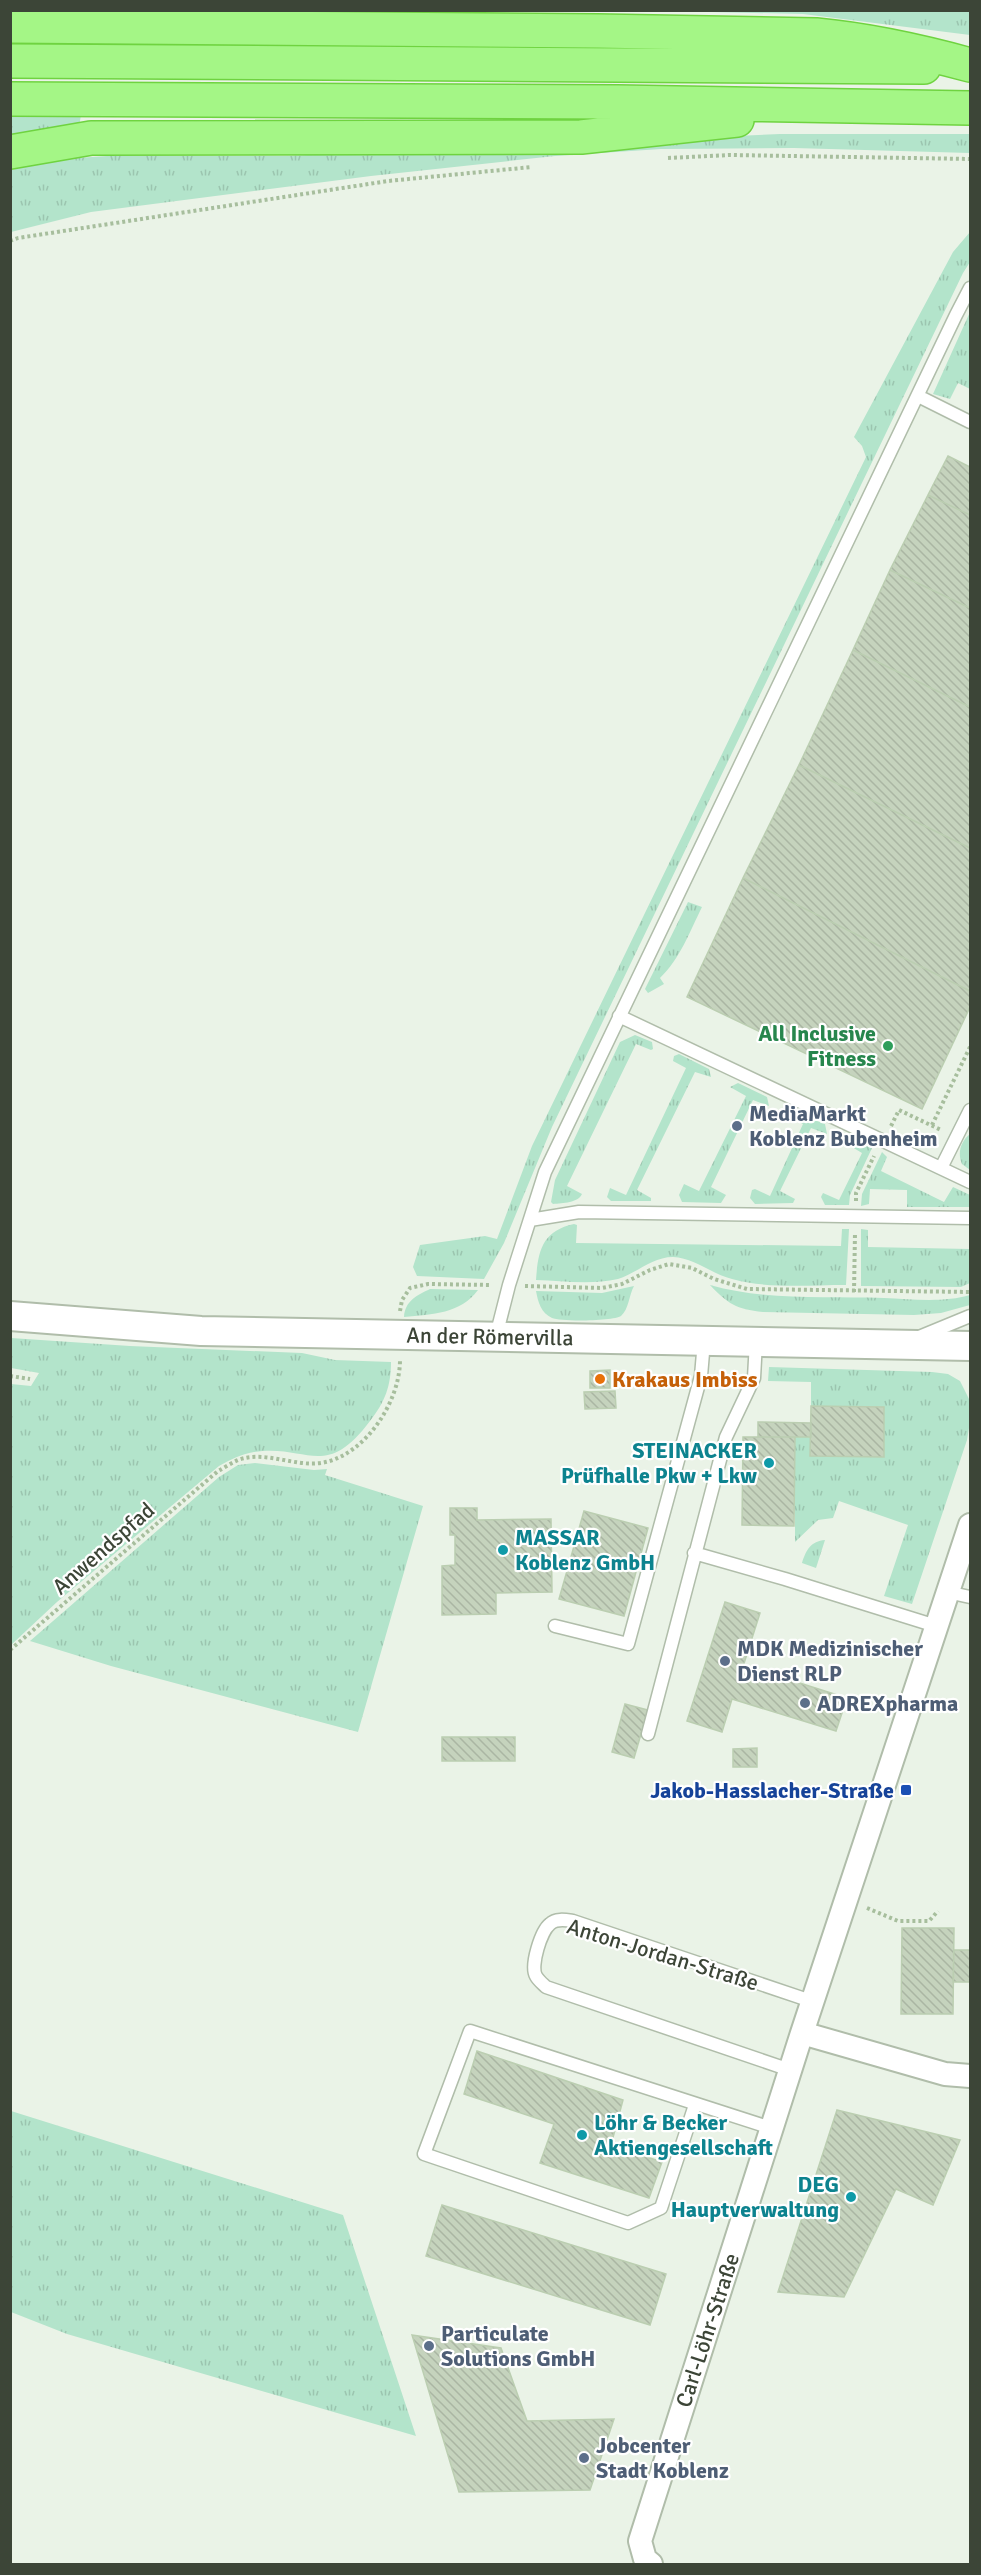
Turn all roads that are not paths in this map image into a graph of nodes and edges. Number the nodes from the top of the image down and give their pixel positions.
1 (382, 10) edge
2 (10, 26) edge
3 (444, 30) junction
4 (10, 61) edge
5 (970, 66) edge
6 (10, 99) edge
7 (879, 106) junction
8 (970, 108) edge
9 (10, 152) edge
10 (970, 288) edge
11 (918, 396) junction
12 (970, 422) edge
13 (619, 1016) junction
14 (970, 1110) edge
15 (942, 1168) junction
16 (970, 1182) edge
17 (970, 1218) edge
18 (530, 1220) junction
19 (10, 1316) edge
20 (970, 1316) edge
21 (496, 1338) junction
22 (704, 1341) junction
23 (756, 1341) junction
24 (901, 1344) junction
25 (970, 1346) edge
26 (970, 1526) edge
27 (694, 1553) junction
28 (947, 1592) junction
29 (970, 1597) edge
30 (555, 1626) dead end
31 (936, 1626) junction
32 (648, 1734) dead end
33 (814, 2002) junction
34 (802, 2033) junction
35 (790, 2070) junction
36 (970, 2076) edge
37 (695, 2106) junction
38 (771, 2128) junction
39 (648, 2562) edge

1 - 3 highway
2 - 3 highway
3 - 5 highway
4 - 5 highway
6 - 7 highway
7 - 8 highway
7 - 9 highway
10 - 11 lane
11 - 12 lane
11 - 13 lane
13 - 15 lane
13 - 18 lane
14 - 15 lane
15 - 16 lane
17 - 18 lane
18 - 21 lane
19 - 21 street, An der Römervilla
20 - 24 lane
21 - 22 street, An der Römervilla
22 - 23 street, An der Römervilla
22 - 30 lane
23 - 24 street, An der Römervilla
23 - 27 lane
24 - 25 street, An der Römervilla
26 - 28 street
27 - 31 lane
27 - 32 lane
28 - 29 lane
28 - 31 street
31 - 33 street
33 - 34 street
33 - 35 lane, Anton-Jordan-Straße
34 - 35 street, Carl-Löhr-Straße
34 - 36 street
35 - 38 street, Carl-Löhr-Straße
37 - 37 lane
37 - 38 lane
38 - 39 street, Carl-Löhr-Straße

